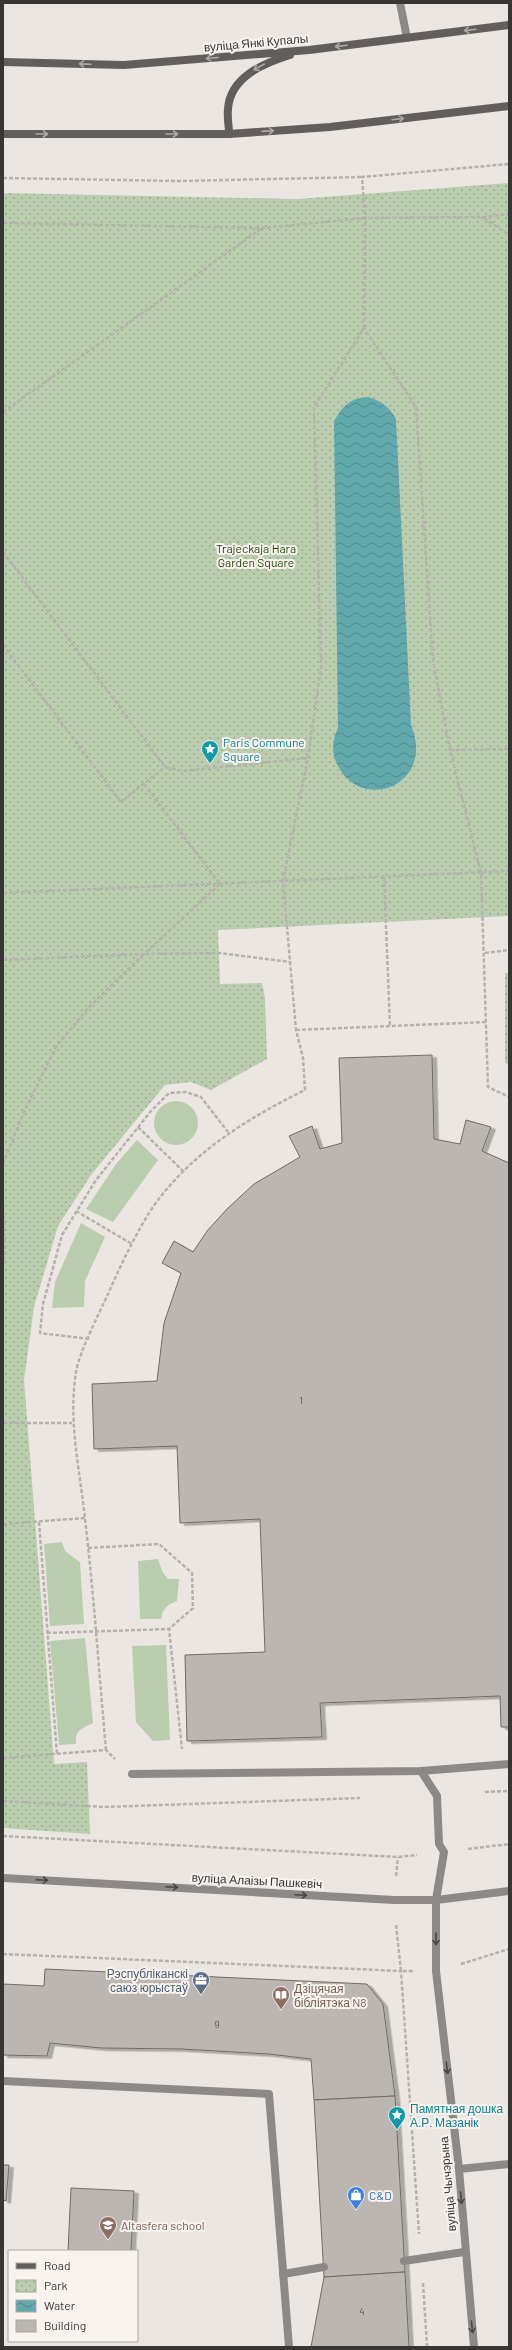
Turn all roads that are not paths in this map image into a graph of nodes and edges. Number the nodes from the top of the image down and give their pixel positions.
1 (400, 3) edge
2 (509, 25) edge
3 (406, 38) junction
4 (309, 50) junction
5 (3, 62) edge
6 (509, 106) edge
7 (3, 134) edge
8 (229, 134) junction
9 (509, 1764) edge
10 (421, 1771) junction
11 (132, 1774) road end
12 (3, 1878) edge
13 (509, 1891) edge
14 (436, 1900) junction
15 (3, 2081) edge
16 (509, 2164) edge
17 (459, 2169) junction
18 (464, 2252) junction
19 (404, 2261) dead end
20 (324, 2267) dead end
21 (283, 2274) junction
22 (289, 2347) edge
23 (474, 2347) edge

1 - 3 street
2 -> 3 main road, вуліца Янкі Купалы
3 -> 4 main road, вуліца Янкі Купалы
4 -> 5 main road, вуліца Янкі Купалы
4 -> 8 main road
8 -> 6 main road
7 -> 8 main road
9 - 10 street
10 - 11 street
10 - 14 street, вуліца Чычэрына
12 -> 14 street, вуліца Алаізы Пашкевіч
13 - 14 street, вуліца Алаізы Пашкевіч
14 -> 17 street, вуліца Чычэрына
15 - 21 street
16 - 17 street
17 -> 18 street, вуліца Чычэрына
18 - 19 street
18 -> 23 street, вуліца Чычэрына
20 - 21 street
21 - 22 street

